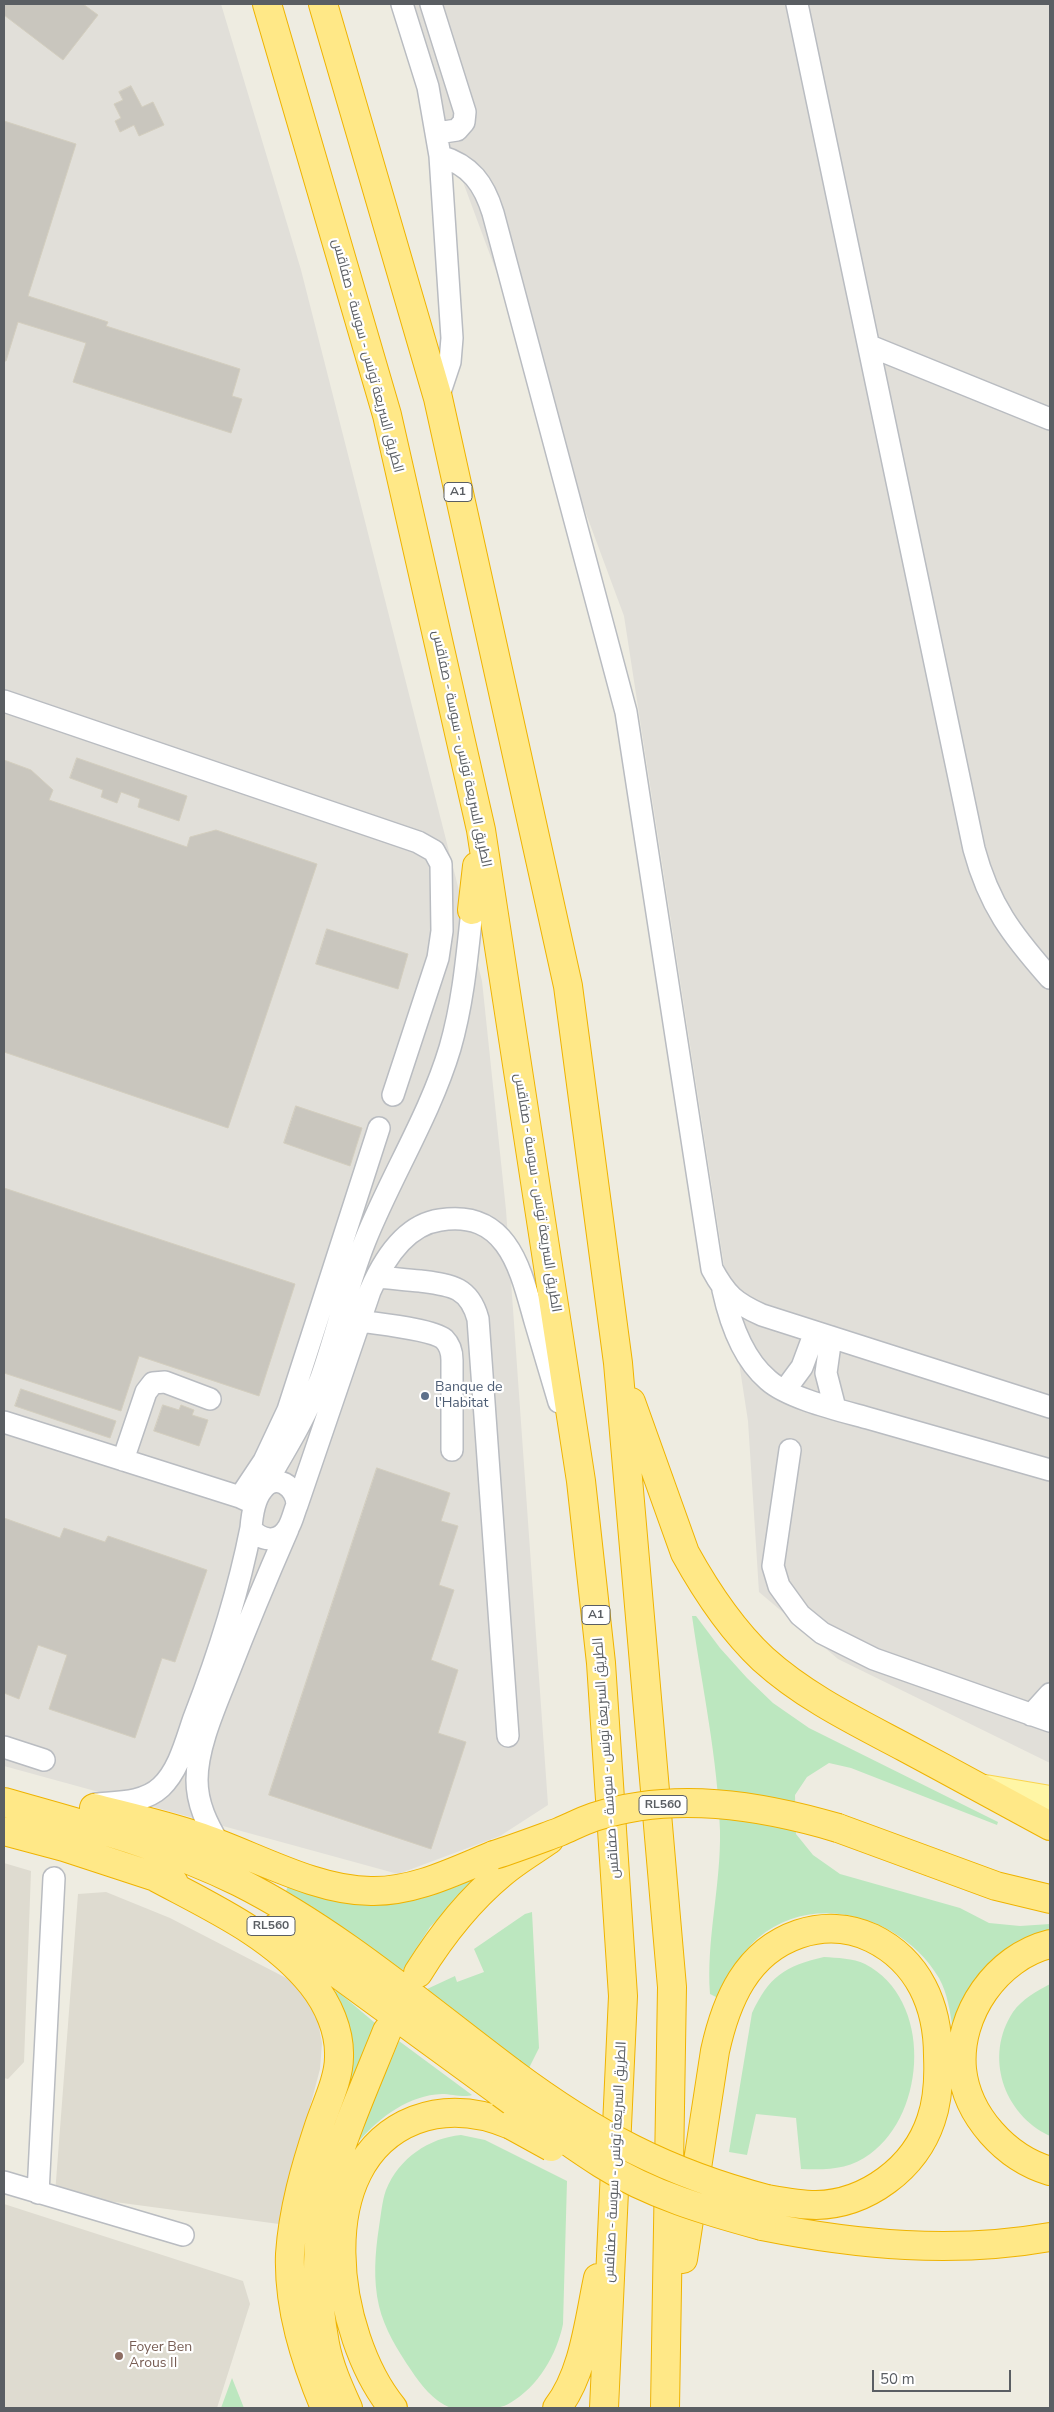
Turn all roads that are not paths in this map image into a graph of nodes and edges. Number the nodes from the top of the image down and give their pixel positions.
1 (266, 4) edge
2 (322, 4) edge
3 (402, 4) edge
4 (431, 4) edge
5 (797, 4) edge
6 (437, 134) junction
7 (440, 156) junction
8 (870, 346) junction
9 (438, 398) junction
10 (1050, 419) edge
11 (4, 701) edge
12 (481, 830) junction
13 (472, 910) joint
14 (1050, 978) edge
15 (393, 1095) dead end
16 (379, 1128) dead end
17 (343, 1235) junction
18 (364, 1242) junction
19 (376, 1276) junction
20 (723, 1290) junction
21 (360, 1321) junction
22 (823, 1334) junction
23 (618, 1363) junction
24 (784, 1390) junction
25 (210, 1399) dead end
26 (1050, 1407) edge
27 (835, 1408) junction
28 (4, 1422) edge
29 (452, 1450) dead end
30 (790, 1450) dead end
31 (123, 1460) junction
32 (1050, 1470) edge
33 (581, 1481) junction
34 (253, 1496) junction
35 (297, 1505) junction
36 (251, 1528) junction
37 (288, 1529) junction
38 (1050, 1694) edge
39 (1041, 1718) edge
40 (508, 1736) dead end
41 (4, 1747) edge
42 (44, 1760) dead end
43 (982, 1789) junction
44 (4, 1796) edge
45 (1050, 1800) edge
46 (4, 1802) edge
47 (83, 1806) junction
48 (1050, 1826) edge
49 (4, 1831) edge
50 (219, 1844) junction
51 (498, 1864) junction
52 (957, 1871) junction
53 (54, 1878) dead end
54 (157, 1878) junction
55 (1050, 1885) edge
56 (1050, 1898) edge
57 (1050, 1944) edge
58 (418, 1973) dead end
59 (387, 2032) dead end
60 (506, 2082) junction
61 (1050, 2171) edge
62 (4, 2182) edge
63 (637, 2183) junction
64 (38, 2193) junction
65 (615, 2201) junction
66 (183, 2235) dead end
67 (1046, 2236) edge
68 (668, 2357) junction
69 (324, 2408) edge
70 (348, 2408) edge
71 (393, 2408) edge
72 (558, 2408) edge
73 (604, 2408) edge
74 (666, 2408) edge

1 - 12 highway, الطريق السريعة تونس - سوسة - صفاقس / A1
2 - 9 highway, A1
3 - 6 street
4 - 6 street
5 - 8 street
6 - 7 street
7 - 9 street
7 - 20 street
8 - 10 street
8 - 14 street
9 - 23 highway, A1
11 - 15 street
12 - 13 highway
12 - 33 highway, الطريق السريعة تونس - سوسة - صفاقس / A1
13 - 18 street
16 - 17 street
17 - 18 street
17 - 34 street
18 - 34 street
19 - 21 street
19 - 33 street
19 - 40 street
20 - 22 street
20 - 24 street
21 - 29 street
21 - 35 street
22 - 24 street
22 - 26 street
22 - 27 street
23 - 43 highway
23 - 68 highway, A1
24 - 27 street
25 - 31 street
27 - 32 street
28 - 31 street
30 - 39 street
31 - 34 street
33 - 65 highway, الطريق السريعة تونس - سوسة - صفاقس / A1
34 - 35 street
34 - 36 street
35 - 37 street
36 - 37 street
36 - 47 street
37 - 50 street
38 - 39 street
41 - 42 street
43 - 45 main road
43 - 48 highway
44 - 47 highway, RL560
46 - 60 highway
47 - 50 highway, RL560
49 - 54 highway, RL560
50 - 51 highway, RL560
51 - 52 highway, RL560, bridge
51 - 58 highway
52 - 55 main road
52 - 56 highway
53 - 64 street
54 - 60 highway, RL560
54 - 69 highway
57 - 61 highway
59 - 70 highway
60 - 63 highway, RL560, bridge
60 - 68 highway, bridge
62 - 64 street
63 - 67 highway, RL560, bridge
63 - 71 highway, bridge
64 - 66 street
65 - 72 highway
65 - 73 highway, الطريق السريعة تونس - سوسة - صفاقس / A1
68 - 74 highway, A1

